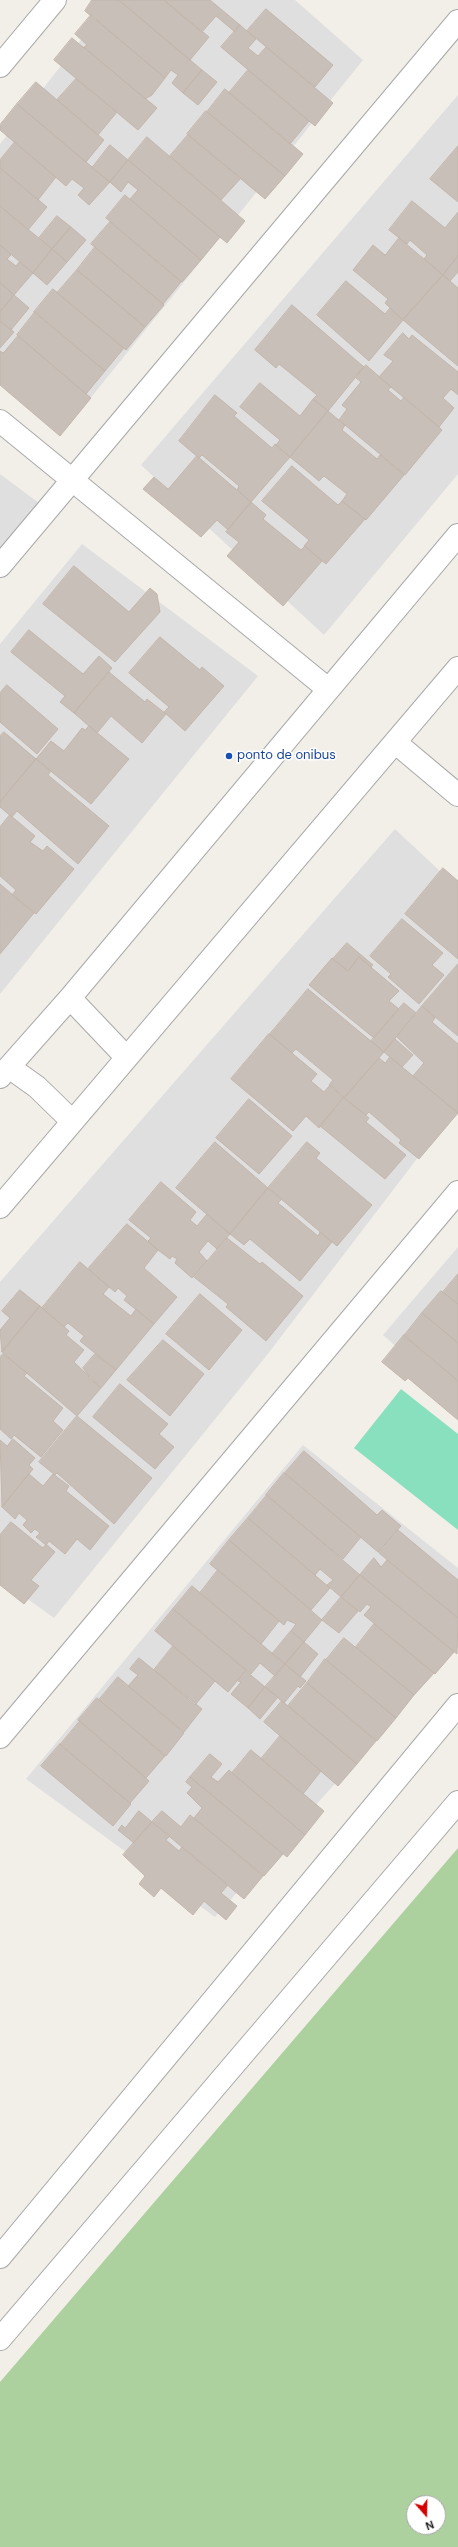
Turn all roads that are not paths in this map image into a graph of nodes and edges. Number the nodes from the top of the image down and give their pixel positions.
1 (55, 0) edge
2 (458, 21) edge
3 (0, 66) edge
4 (0, 421) edge
5 (71, 479) junction
6 (458, 535) edge
7 (0, 566) edge
8 (458, 668) edge
9 (328, 688) junction
10 (396, 743) junction
11 (458, 795) edge
12 (70, 998) junction
13 (126, 1057) junction
14 (4, 1072) edge
15 (72, 1121) junction
16 (458, 1192) edge
17 (0, 1207) edge
18 (458, 1705) edge
19 (0, 1737) edge
20 (458, 1802) edge
21 (0, 2256) edge
22 (0, 2339) edge

1 - 3 street
2 - 5 street
4 - 5 street
5 - 7 street
5 - 9 street
6 - 9 street
8 - 10 street
9 - 12 street
10 - 11 street
10 - 13 street
12 - 13 street
12 - 14 street
13 - 15 street
14 - 15 street
15 - 17 street
16 - 19 street
18 - 21 street
20 - 22 street

